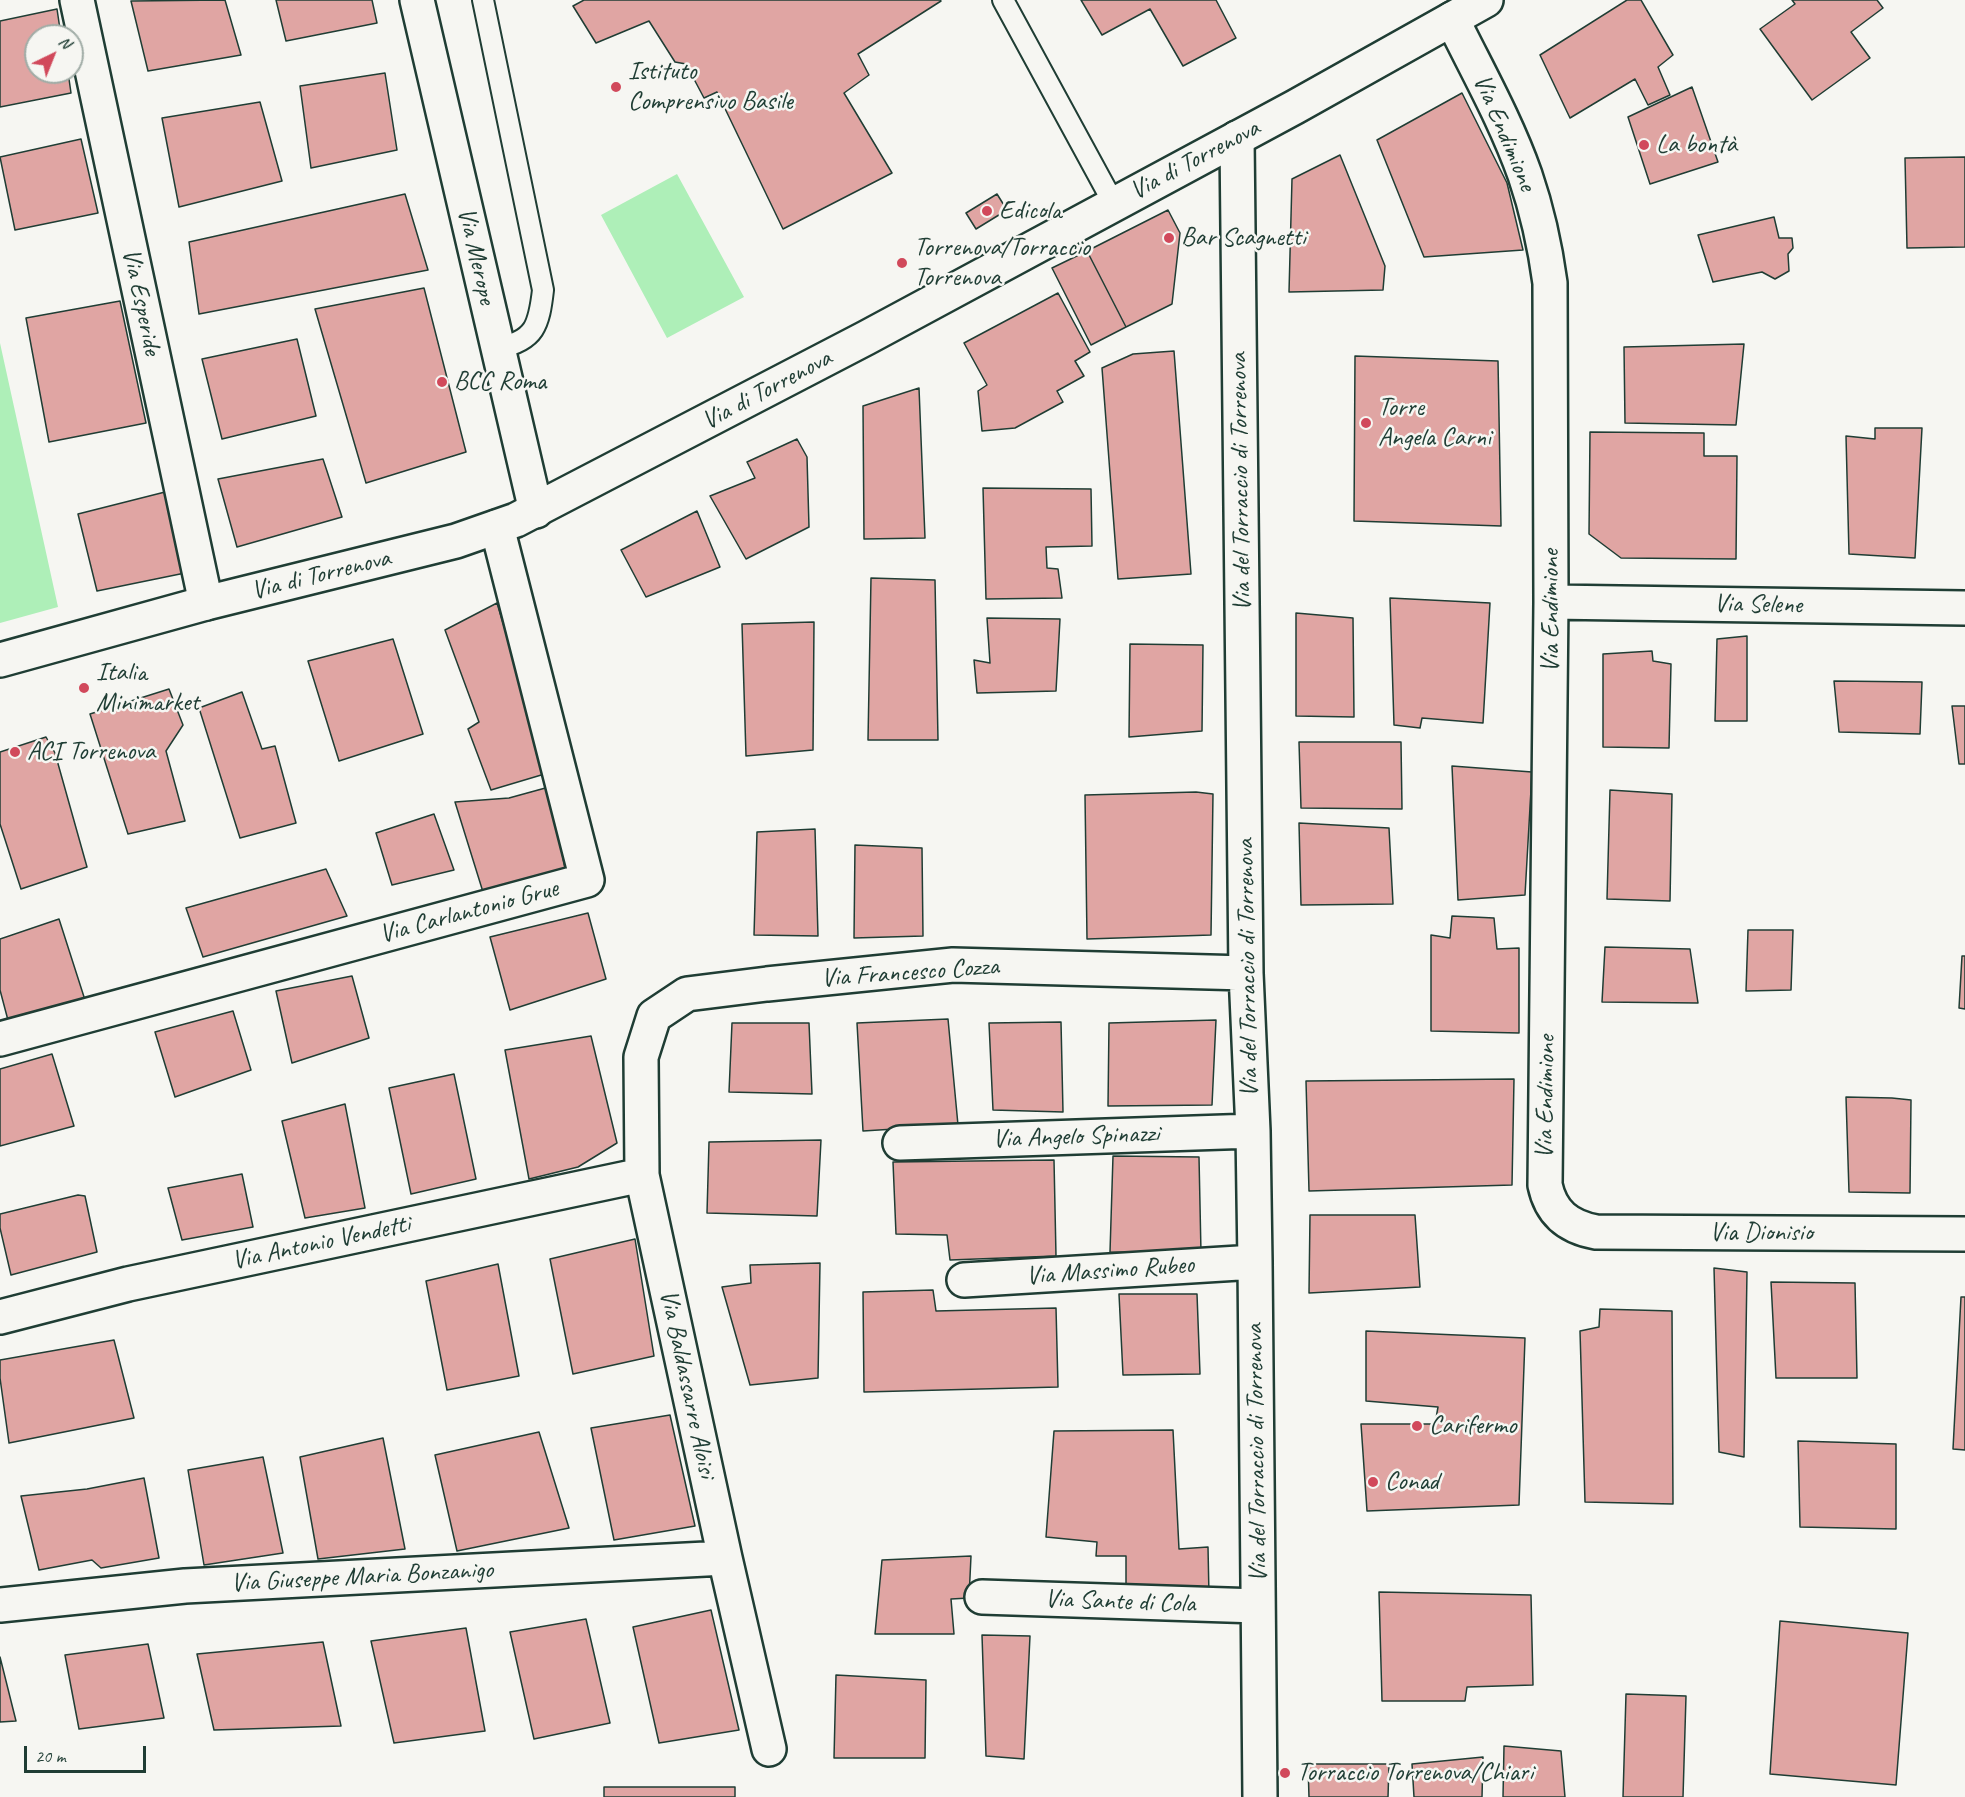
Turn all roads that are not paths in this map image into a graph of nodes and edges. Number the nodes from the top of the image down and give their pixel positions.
1 (77, 0) edge
2 (417, 0) edge
3 (483, 0) edge
4 (1003, 0) edge
5 (1486, 0) edge
6 (1452, 19) junction
7 (1237, 138) junction
8 (1114, 204) junction
9 (498, 348) junction
10 (536, 511) junction
11 (496, 527) junction
12 (206, 603) junction
13 (1551, 603) junction
14 (1965, 608) edge
15 (0, 660) edge
16 (1246, 973) junction
17 (654, 1016) joint
18 (0, 1039) edge
19 (1253, 1131) junction
20 (900, 1143) dead end
21 (642, 1174) junction
22 (1561, 1217) joint
23 (1965, 1234) edge
24 (1255, 1262) junction
25 (964, 1280) dead end
26 (0, 1317) edge
27 (725, 1558) junction
28 (982, 1597) dead end
29 (0, 1605) edge
30 (1258, 1606) junction
31 (769, 1749) dead end
32 (1260, 1797) edge

1 - 12 street, Via Esperide
2 - 9 street, Via Merope
3 - 9 lane
4 - 8 lane
5 - 6 street, Via di Torrenova
6 - 7 street, Via di Torrenova
6 - 13 street, Via Endimione
7 - 8 street, Via di Torrenova
7 - 16 street, Via del Torraccio di Torrenova
8 - 10 street, Via di Torrenova
9 - 10 street, Via Merope
10 - 11 street, Via di Torrenova
11 - 12 street, Via di Torrenova
11 - 18 street, Via Carlantonio Grue
12 - 15 street, Via di Torrenova
13 - 14 street, Via Selene
13 - 22 street, Via Endimione
16 - 17 street, Via Francesco Cozza
16 - 19 street, Via del Torraccio di Torrenova
17 - 21 street, Via Baldassarre Aloisi
19 - 20 street, Via Angelo Spinazzi
19 - 24 street, Via del Torraccio di Torrenova
21 - 26 street, Via Antonio Vendetti
21 - 27 street, Via Baldassarre Aloisi
22 - 23 street, Via Dionisio
24 - 25 street, Via Massimo Rubeo
24 - 30 street, Via del Torraccio di Torrenova
27 - 29 street, Via Giuseppe Maria Bonzanigo
27 - 31 street, Via Baldassarre Aloisi
28 - 30 street, Via Sante di Cola
30 - 32 street, Via del Torraccio di Torrenova

